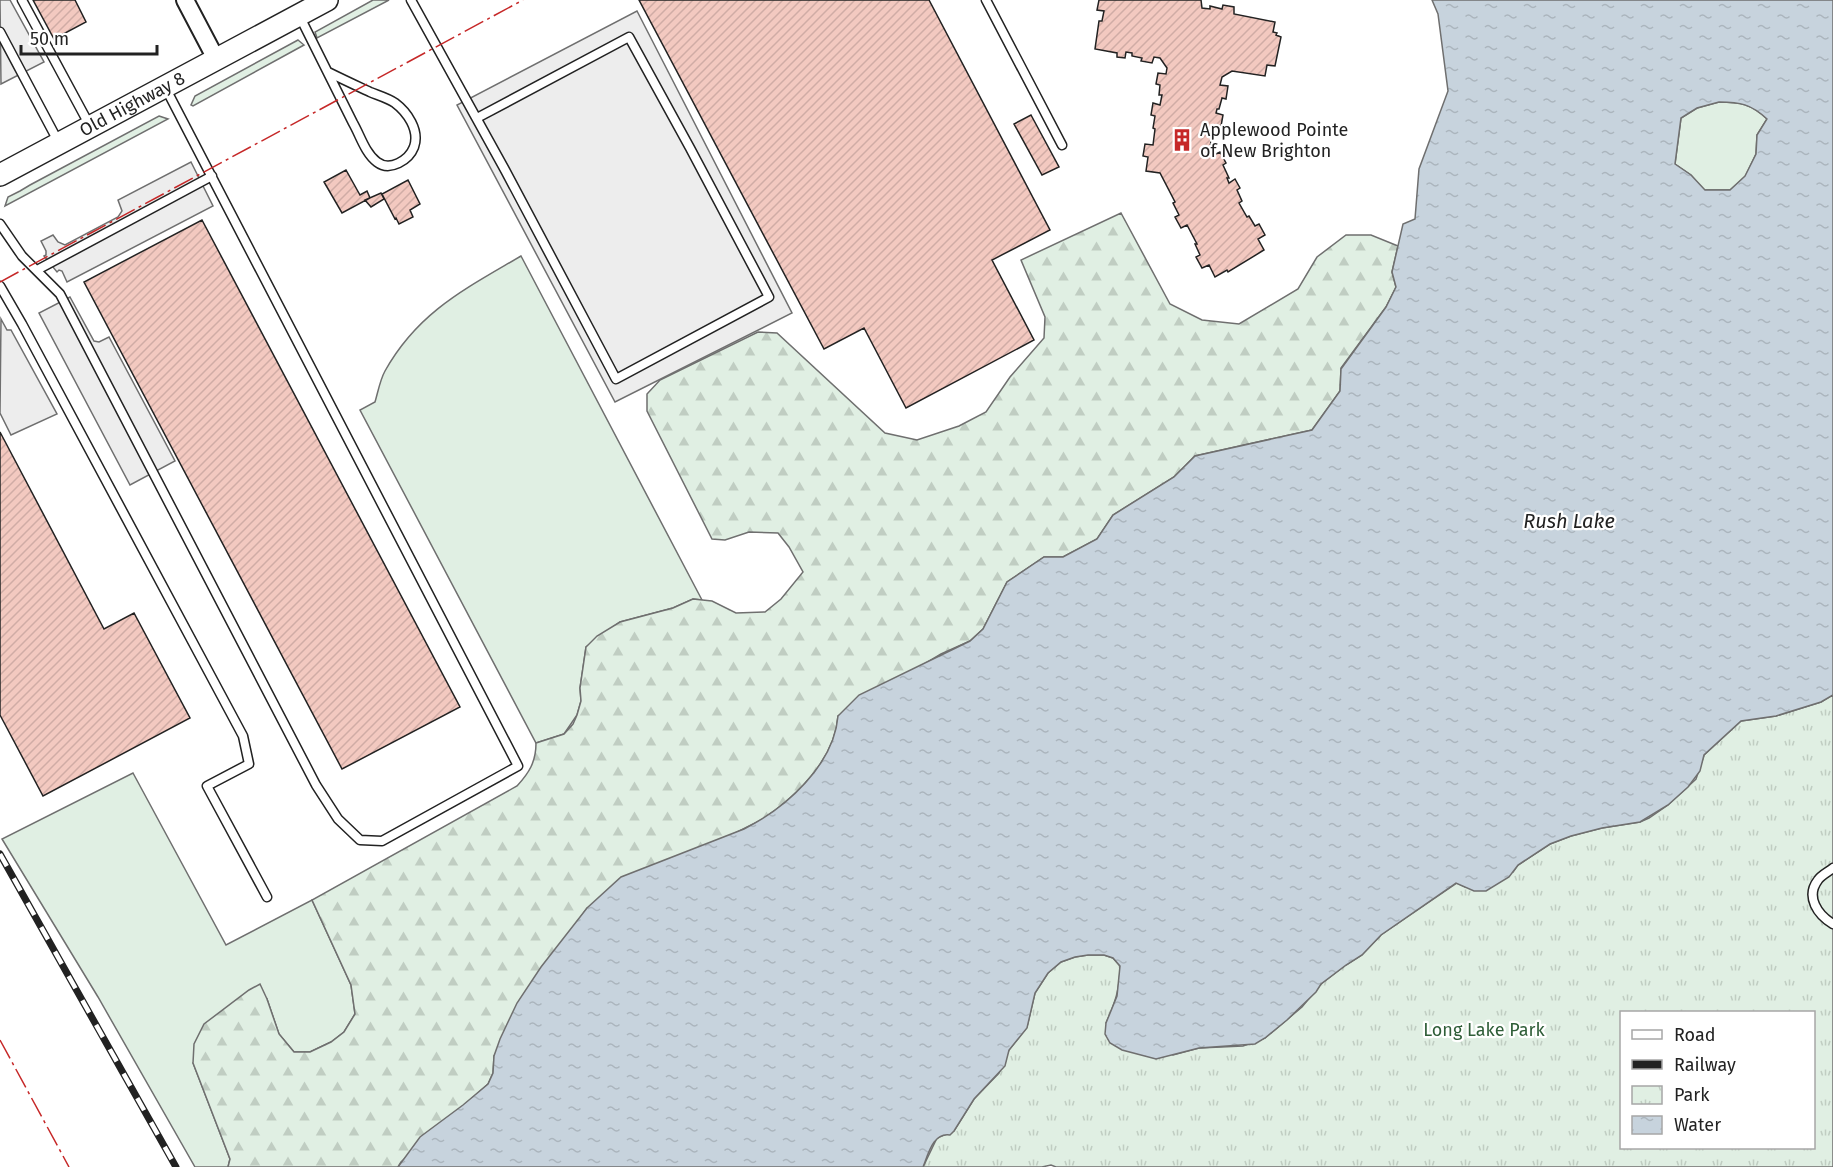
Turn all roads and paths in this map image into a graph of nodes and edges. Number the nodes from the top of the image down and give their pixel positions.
1 (22, 0) edge
2 (185, 0) edge
3 (327, 0) edge
4 (411, 0) edge
5 (986, 0) edge
6 (299, 15) junction
7 (0, 32) edge
8 (216, 59) junction
9 (328, 72) junction
10 (165, 86) junction
11 (477, 118) junction
12 (90, 126) junction
13 (59, 143) junction
14 (1062, 145) dead end
15 (0, 175) edge
16 (212, 176) junction
17 (0, 224) edge
18 (37, 270) junction
19 (0, 286) edge
20 (1833, 868) edge
21 (267, 897) dead end
22 (1833, 924) edge

1 - 12 lane
2 - 8 street
3 - 6 street, Old Highway 8
4 - 11 lane
5 - 14 lane
6 - 8 street, Old Highway 8
6 - 9 lane
7 - 13 lane
8 - 10 street, Old Highway 8
9 - 9 lane
10 - 12 street, Old Highway 8
10 - 16 lane
11 - 11 lane
12 - 13 street, Old Highway 8
13 - 15 street, Old Highway 8
16 - 18 lane
16 - 18 lane
17 - 18 lane
19 - 21 lane
20 - 22 lane

